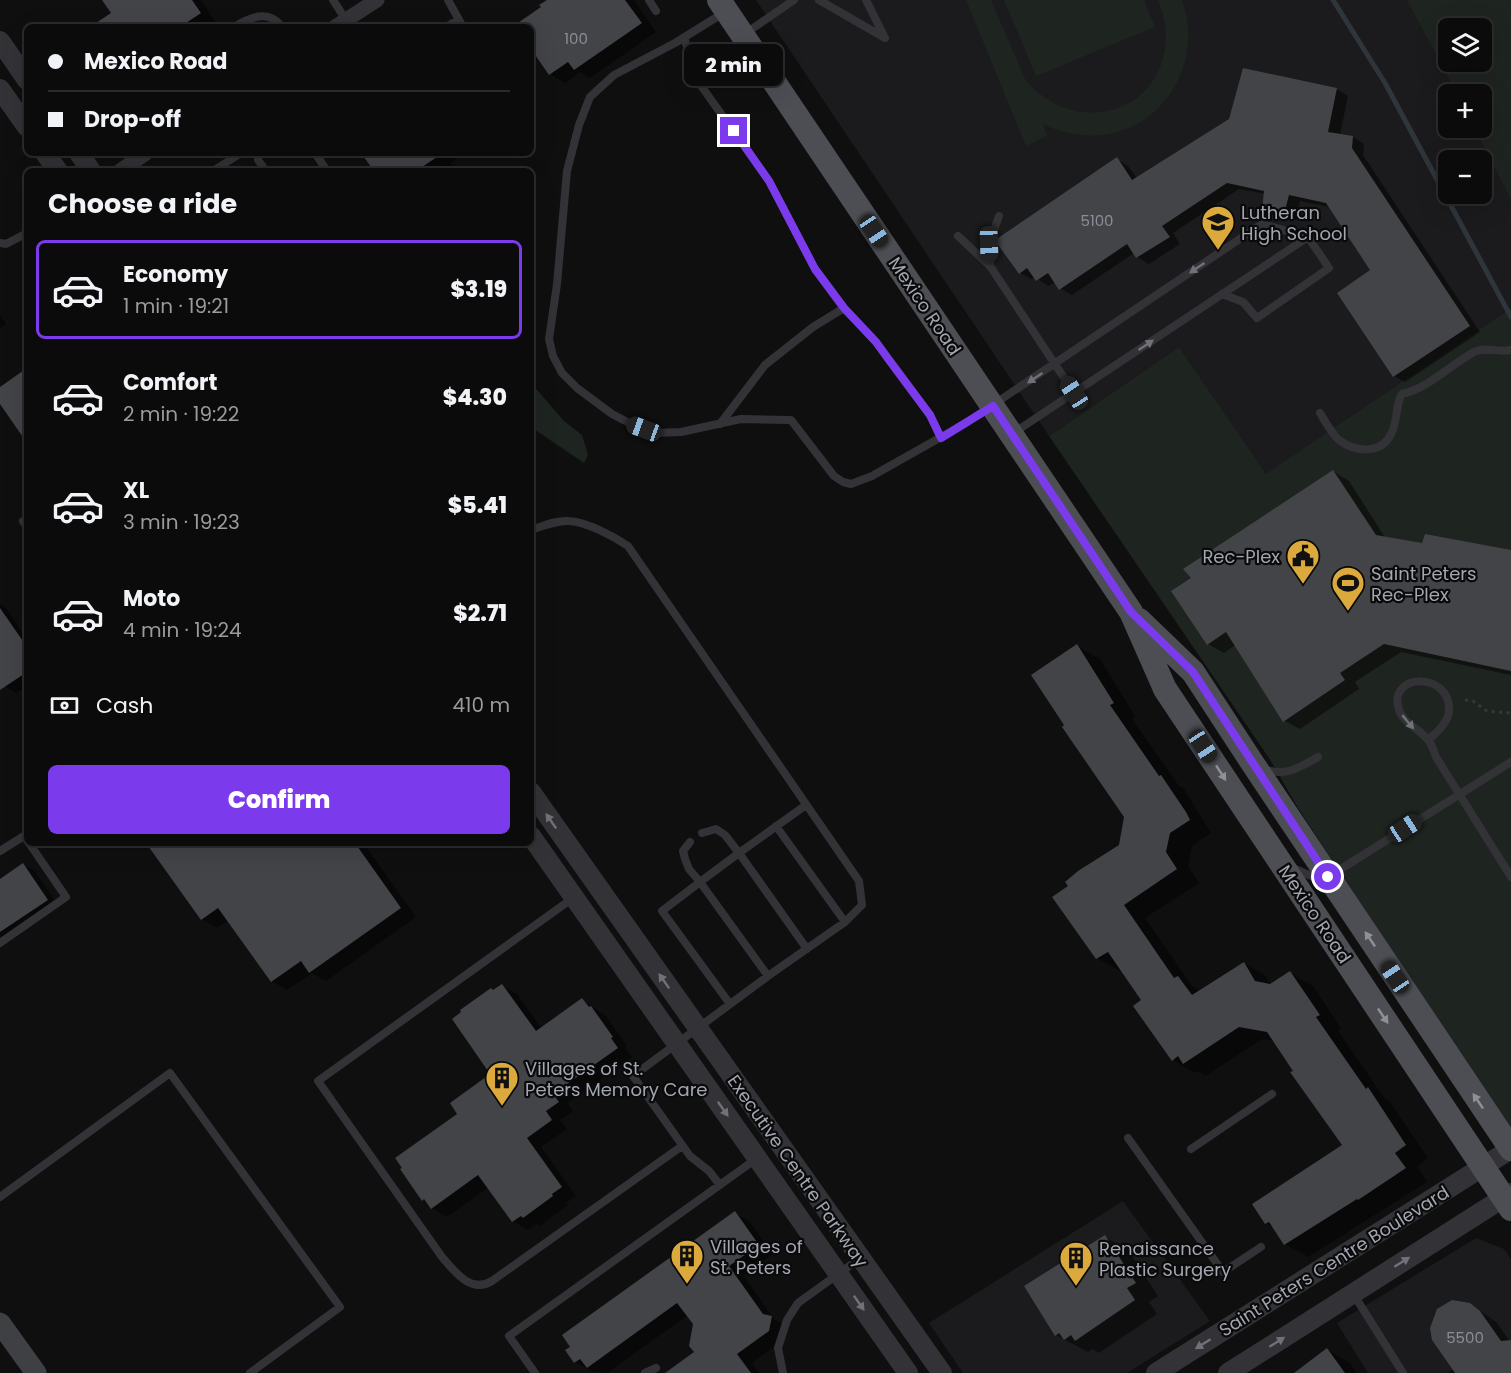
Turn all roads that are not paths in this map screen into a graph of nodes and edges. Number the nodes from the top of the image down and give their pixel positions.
1 (333, 0) edge
2 (377, 0) edge
3 (448, 0) edge
4 (649, 0) edge
5 (794, 0) edge
6 (819, 0) edge
7 (866, 0) edge
8 (723, 6) edge
9 (656, 11) dead end
10 (461, 23) edge
11 (239, 24) edge
12 (279, 24) edge
13 (341, 24) edge
14 (742, 35) junction
15 (684, 38) junction
16 (0, 41) edge
17 (24, 76) edge
18 (1, 91) edge
19 (24, 123) edge
20 (142, 156) edge
21 (236, 156) edge
22 (124, 168) edge
23 (218, 168) edge
24 (999, 216) dead end
25 (24, 235) edge
26 (958, 236) dead end
27 (1308, 237) junction
28 (0, 243) edge
29 (990, 266) junction
30 (1222, 294) junction
31 (844, 308) junction
32 (1511, 350) edge
33 (1055, 364) junction
34 (1074, 393) junction
35 (993, 406) junction
36 (1320, 413) dead end
37 (720, 424) junction
38 (1011, 435) junction
39 (941, 438) junction
40 (534, 529) edge
41 (1131, 612) junction
42 (1428, 740) junction
43 (1318, 757) dead end
44 (1511, 762) edge
45 (1253, 764) junction
46 (534, 796) edge
47 (1459, 796) junction
48 (806, 805) junction
49 (776, 826) junction
50 (702, 833) dead end
51 (24, 836) edge
52 (534, 840) edge
53 (690, 842) dead end
54 (31, 846) edge
55 (0, 851) edge
56 (738, 853) junction
57 (1281, 863) junction
58 (1328, 877) junction
59 (1511, 878) edge
60 (700, 882) junction
61 (574, 897) junction
62 (845, 922) junction
63 (0, 944) edge
64 (807, 949) junction
65 (768, 976) junction
66 (730, 1004) junction
67 (698, 1029) junction
68 (677, 1044) junction
69 (1272, 1094) dead end
70 (1128, 1138) dead end
71 (682, 1146) junction
72 (1191, 1149) dead end
73 (1511, 1149) edge
74 (758, 1158) junction
75 (1484, 1167) junction
76 (720, 1185) junction
77 (0, 1197) edge
78 (1509, 1200) edge
79 (1261, 1247) dead end
80 (860, 1258) junction
81 (838, 1274) junction
82 (1353, 1294) junction
83 (0, 1323) edge
84 (656, 1368) dead end
85 (904, 1372) edge
86 (36, 1373) edge
87 (250, 1373) edge
88 (535, 1373) edge
89 (645, 1373) edge
90 (783, 1373) edge
91 (942, 1373) edge
92 (1156, 1373) edge
93 (1228, 1373) edge
94 (1403, 1373) edge

1 - 13 lane
2 - 13 street
3 - 10 lane
4 - 9 lane
5 - 14 lane
6 - 7 lane
8 - 14 main road, Mexico Road
8 - 15 lane
11 - 12 lane
14 - 35 main road, Mexico Road
15 - 31 lane
15 - 37 lane
16 - 17 street
18 - 19 street
20 - 22 street
21 - 23 lane
24 - 29 lane
25 - 28 lane
26 - 29 lane
27 - 30 lane
27 - 30 lane
27 -> 33 lane
29 - 33 lane
34 -> 30 lane
31 - 37 lane
31 - 39 lane
32 - 36 lane
33 - 34 lane
33 -> 35 lane
34 - 38 lane
35 - 38 main road, Mexico Road
35 - 39 lane
37 - 39 lane
38 - 41 main road, Mexico Road
40 - 48 lane
41 - 45 main road, Mexico Road
41 -> 57 main road, Mexico Road
42 -> 42 lane
42 - 47 lane
43 - 45 lane
44 - 47 lane
45 - 58 main road, Mexico Road
67 -> 46 street, Executive Centre Parkway
47 - 58 lane
47 - 59 lane
48 - 49 lane
48 - 62 lane
49 - 56 lane
49 - 62 lane
50 - 56 lane
51 - 55 lane
52 - 61 street, Executive Centre Parkway
53 - 60 lane
54 - 63 lane
56 - 60 lane
56 - 64 lane
57 - 58 lane
57 -> 75 main road, Mexico Road
73 -> 58 main road, Mexico Road
60 - 65 lane
60 - 66 lane
61 - 68 street, Executive Centre Parkway
61 - 71 lane
62 - 64 lane
64 - 65 lane
65 - 66 lane
66 - 67 lane
67 - 68 lane
67 - 80 street, Executive Centre Parkway
68 - 71 lane
68 -> 74 street, Executive Centre Parkway
69 - 72 lane
70 - 79 lane
71 - 76 lane
73 - 75 street, Saint Peters Centre Boulevard
74 - 76 lane
74 - 81 street, Executive Centre Parkway
75 - 78 main road, Mexico Road
75 -> 92 street, Saint Peters Centre Boulevard
76 - 88 lane
77 - 87 lane
82 -> 78 street, Saint Peters Centre Boulevard
80 - 81 lane
80 - 91 street, Executive Centre Parkway
81 -> 85 street, Executive Centre Parkway
81 - 90 lane
93 -> 82 street, Saint Peters Centre Boulevard
82 - 94 lane
83 - 86 main road
84 - 89 lane

